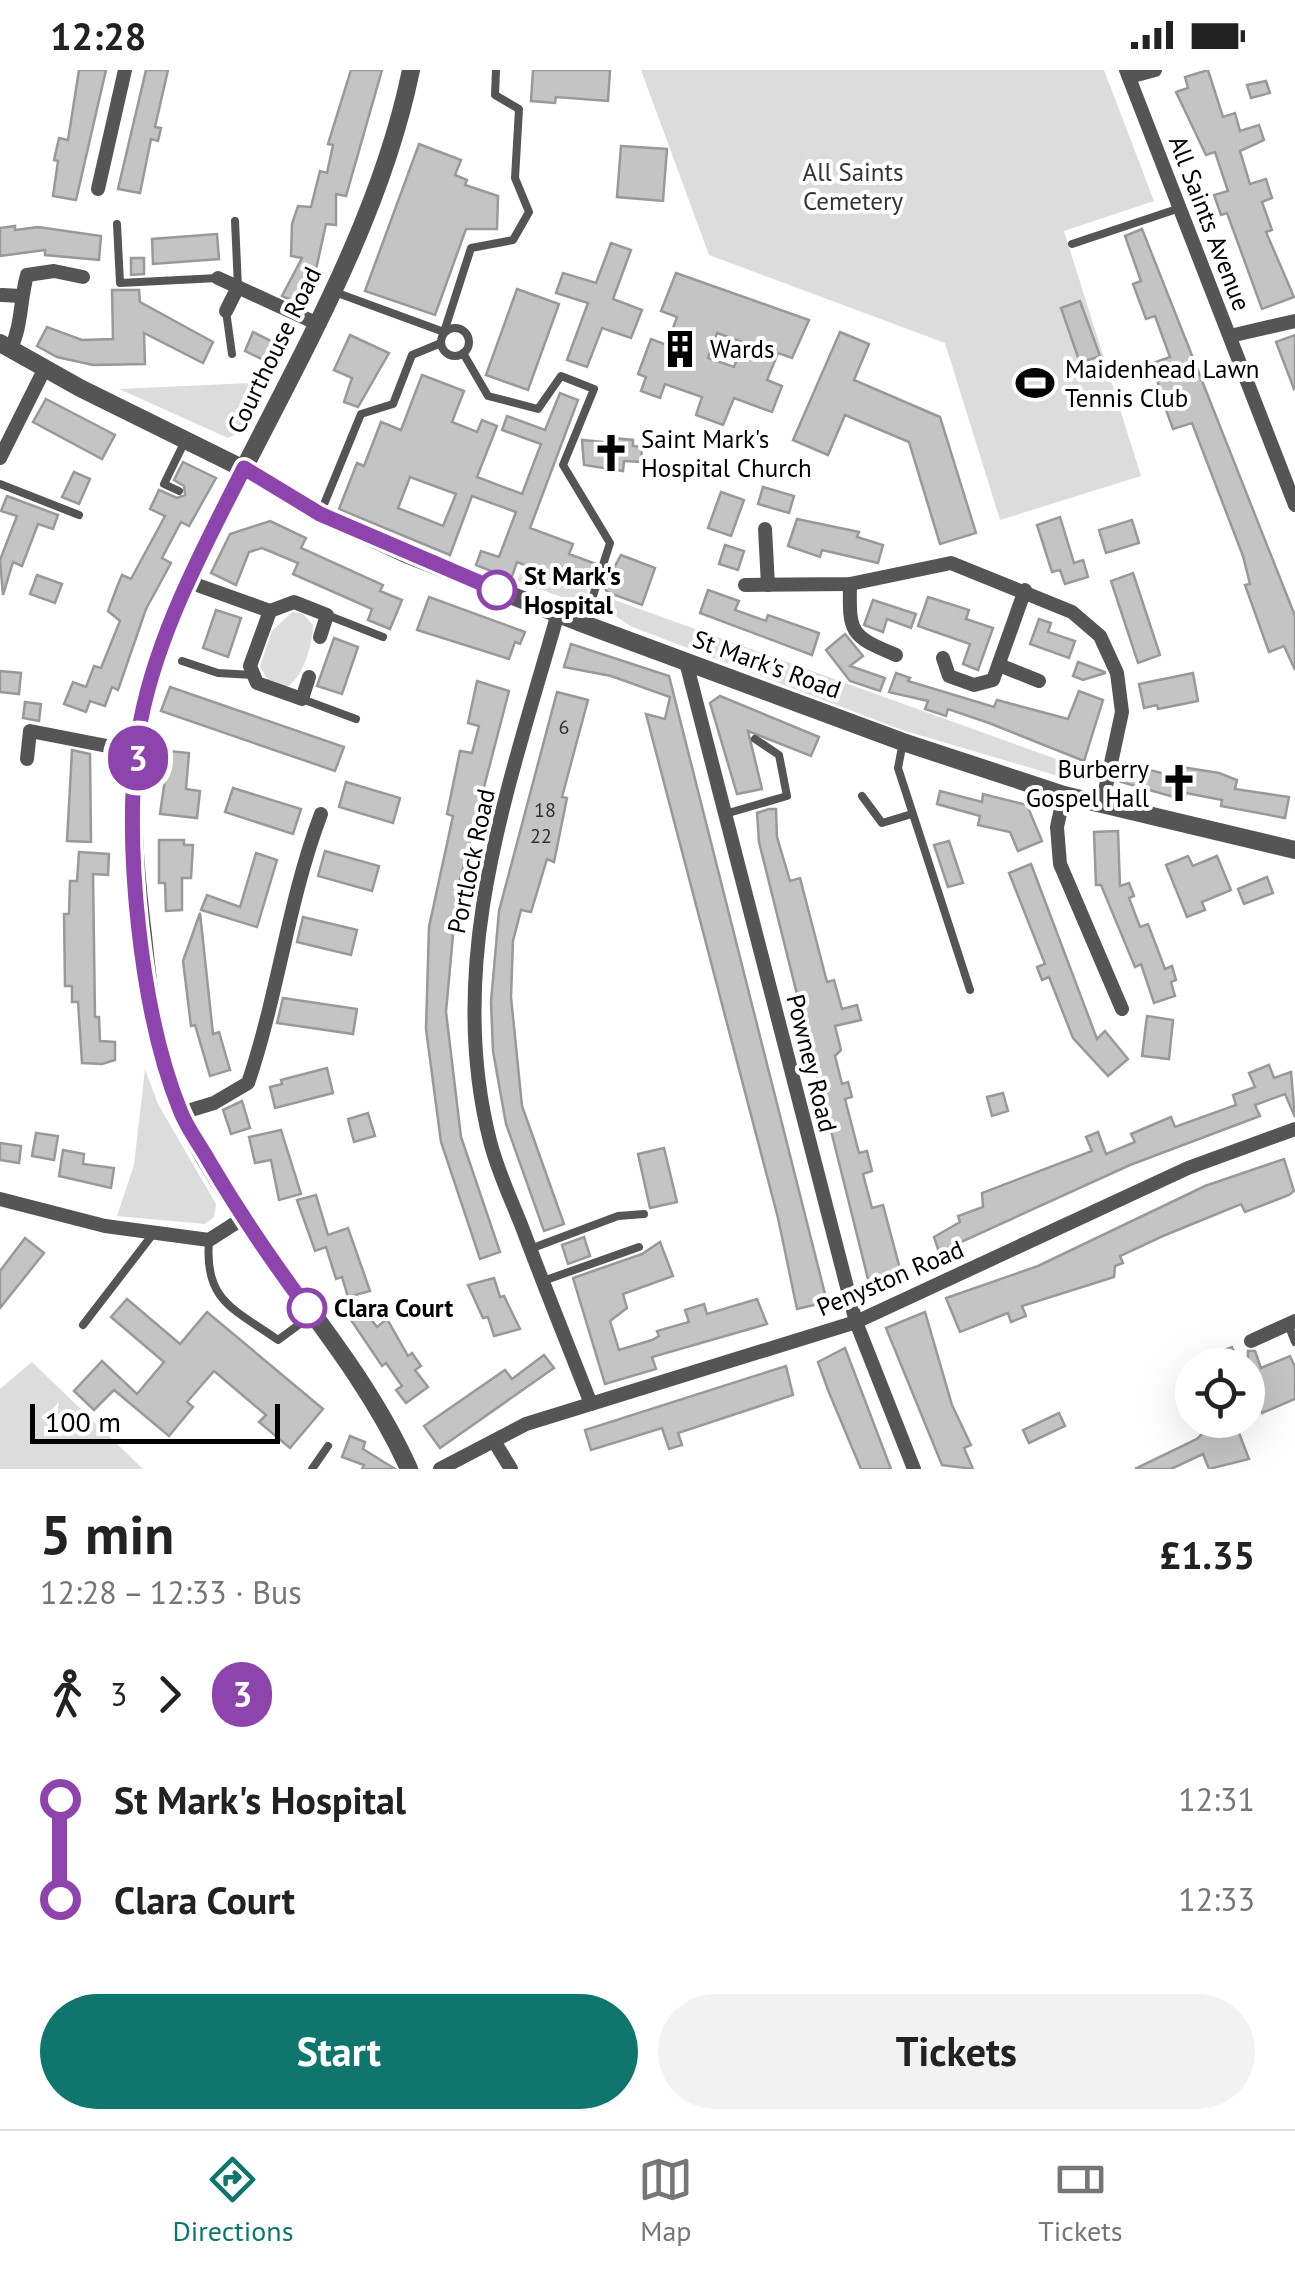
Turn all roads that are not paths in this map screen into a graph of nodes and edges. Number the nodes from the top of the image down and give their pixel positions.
1 (125, 70) edge
2 (411, 70) edge
3 (496, 70) edge
4 (1155, 70) edge
5 (1128, 73) edge
6 (98, 189) dead end
7 (1180, 208) junction
8 (236, 221) dead end
9 (117, 224) dead end
10 (1072, 244) dead end
11 (83, 277) dead end
12 (218, 278) joint
13 (238, 287) junction
14 (332, 292) junction
15 (2, 295) edge
16 (21, 296) junction
17 (226, 311) joint
18 (1295, 321) edge
19 (318, 324) junction
20 (446, 331) junction
21 (1230, 336) junction
22 (441, 343) junction
23 (5, 346) edge
24 (232, 354) dead end
25 (462, 354) junction
26 (45, 368) junction
27 (186, 439) junction
28 (0, 458) edge
29 (244, 468) junction
30 (0, 484) edge
31 (179, 491) dead end
32 (1295, 505) edge
33 (79, 514) dead end
34 (320, 514) junction
35 (765, 530) dead end
36 (186, 581) junction
37 (850, 584) junction
38 (745, 585) dead end
39 (768, 585) junction
40 (1025, 590) junction
41 (270, 611) junction
42 (558, 614) junction
43 (327, 615) junction
44 (584, 624) junction
45 (320, 637) dead end
46 (382, 638) dead end
47 (896, 655) dead end
48 (943, 658) dead end
49 (182, 661) dead end
50 (686, 662) junction
51 (999, 665) junction
52 (252, 675) junction
53 (309, 677) dead end
54 (1040, 681) dead end
55 (302, 699) junction
56 (356, 718) dead end
57 (756, 739) dead end
58 (903, 742) junction
59 (138, 752) junction
60 (27, 759) dead end
61 (1064, 795) junction
62 (862, 796) dead end
63 (1102, 805) junction
64 (322, 814) dead end
65 (725, 814) junction
66 (912, 814) junction
67 (1295, 850) edge
68 (970, 990) dead end
69 (1122, 1009) dead end
70 (180, 1113) junction
71 (1295, 1129) edge
72 (0, 1199) edge
73 (644, 1214) dead end
74 (242, 1219) junction
75 (153, 1234) junction
76 (209, 1240) junction
77 (639, 1247) dead end
78 (530, 1249) junction
79 (543, 1281) junction
80 (312, 1314) junction
81 (856, 1322) junction
82 (1291, 1323) edge
83 (83, 1325) dead end
84 (1251, 1341) dead end
85 (1295, 1342) edge
86 (591, 1404) junction
87 (494, 1441) junction
88 (328, 1446) dead end
89 (312, 1469) edge
90 (409, 1469) edge
91 (440, 1469) edge
92 (511, 1469) edge
93 (914, 1469) edge

1 - 6 street
2 - 14 street, Courthouse Road
3 - 20 lane
4 - 5 street
5 - 7 street, All Saints Avenue
7 - 10 lane
7 - 21 street, All Saints Avenue
8 - 13 lane
9 - 12 lane
11 - 16 street
12 - 13 street
13 - 17 street
13 - 19 street
14 - 19 street, Courthouse Road
14 - 20 lane
15 - 16 street
16 - 23 street
17 - 24 lane
18 - 21 street
19 - 29 street, Courthouse Road
20 - 22 lane
20 - 25 lane
21 - 32 street, All Saints Avenue
22 - 25 lane
22 - 34 lane
23 - 26 street, St Mark's Road
25 - 44 lane
26 - 27 street, St Mark's Road
26 - 28 street
27 - 29 street, St Mark's Road
27 - 31 lane
29 - 34 street, St Mark's Road
29 - 36 street, Courthouse Road
30 - 33 lane
34 - 42 street, St Mark's Road
35 - 39 street
36 - 41 street
36 - 59 street, Courthouse Road
37 - 39 street
37 - 40 street
37 - 47 street
38 - 39 street
40 - 51 street
40 - 63 street
41 - 43 street
41 - 52 street
42 - 44 street, St Mark's Road
42 - 78 street, Portlock Road
43 - 45 street
43 - 46 lane
44 - 50 street, St Mark's Road
48 - 51 street
49 - 52 lane
50 - 58 street, St Mark's Road
50 - 65 street, Powney Road
51 - 54 street
52 - 55 street
53 - 55 street
55 - 56 lane
57 - 65 lane
58 - 61 street, St Mark's Road
58 - 66 lane
59 - 60 street
59 - 70 street, Courthouse Road
61 - 63 street, St Mark's Road
61 - 69 street
62 - 66 lane
63 - 67 street, St Mark's Road
64 - 70 street
65 - 81 street, Powney Road
66 - 68 lane
70 - 74 street, Courthouse Road
71 - 81 street, Penyston Road
72 - 75 street
73 - 78 lane
74 - 76 street
74 - 80 street, Courthouse Road
75 - 76 street
75 - 83 lane
76 - 80 lane
77 - 79 lane
78 - 79 street, Portlock Road
79 - 86 street, Portlock Road
80 - 90 street, Courthouse Road
81 - 86 street, Penyston Road
81 - 93 street, Powney Road
82 - 84 street
82 - 85 lane
86 - 87 street, Penyston Road
87 - 91 street, Penyston Road
87 - 92 street
88 - 89 lane

